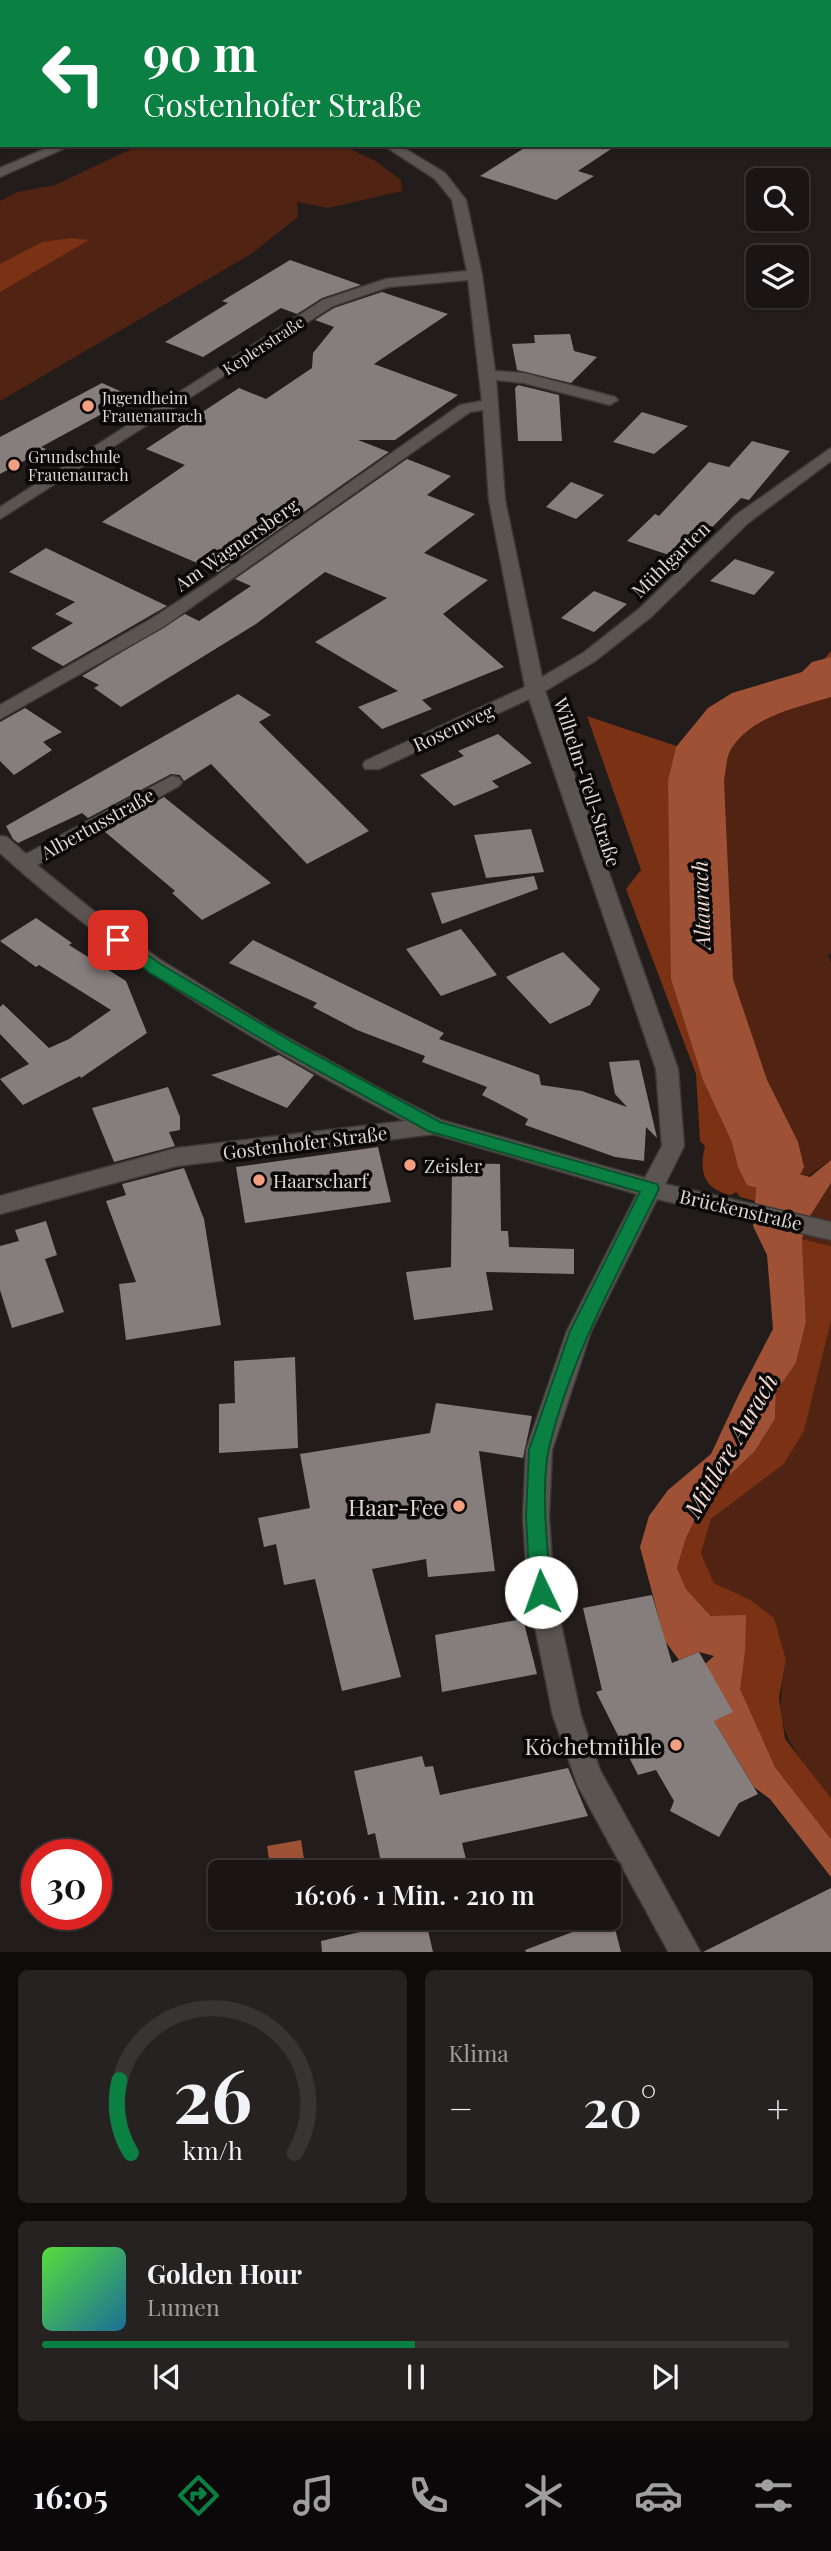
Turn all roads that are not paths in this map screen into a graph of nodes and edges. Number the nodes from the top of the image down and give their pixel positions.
1 (61, 147) edge
2 (392, 147) edge
3 (0, 173) edge
4 (475, 275) junction
5 (488, 375) junction
6 (610, 400) dead end
7 (490, 404) junction
8 (831, 453) edge
9 (0, 514) edge
10 (535, 690) junction
11 (0, 713) edge
12 (372, 765) dead end
13 (172, 782) dead end
14 (0, 842) edge
15 (23, 864) junction
16 (434, 1126) junction
17 (650, 1189) junction
18 (0, 1205) edge
19 (831, 1231) edge
20 (686, 1952) edge

1 - 3 street
2 - 4 street, Wilhelm-Tell-Straße
4 - 5 street, Wilhelm-Tell-Straße
4 - 9 street, Keplerstraße
5 - 6 street
5 - 7 street, Wilhelm-Tell-Straße
7 - 10 street, Wilhelm-Tell-Straße
7 - 11 street, Am Wagnersberg
8 - 10 street, Mühlgarten
10 - 12 street, Rosenweg
10 - 17 street, Wilhelm-Tell-Straße
13 - 15 street, Albertusstraße
14 - 15 street, Albertusstraße
15 - 16 street, Albertusstraße
16 - 17 street, Gostenhofer Straße
16 - 18 street, Gostenhofer Straße
17 - 19 street, Brückenstraße
17 - 20 street, Wilhelm-Tell-Straße

